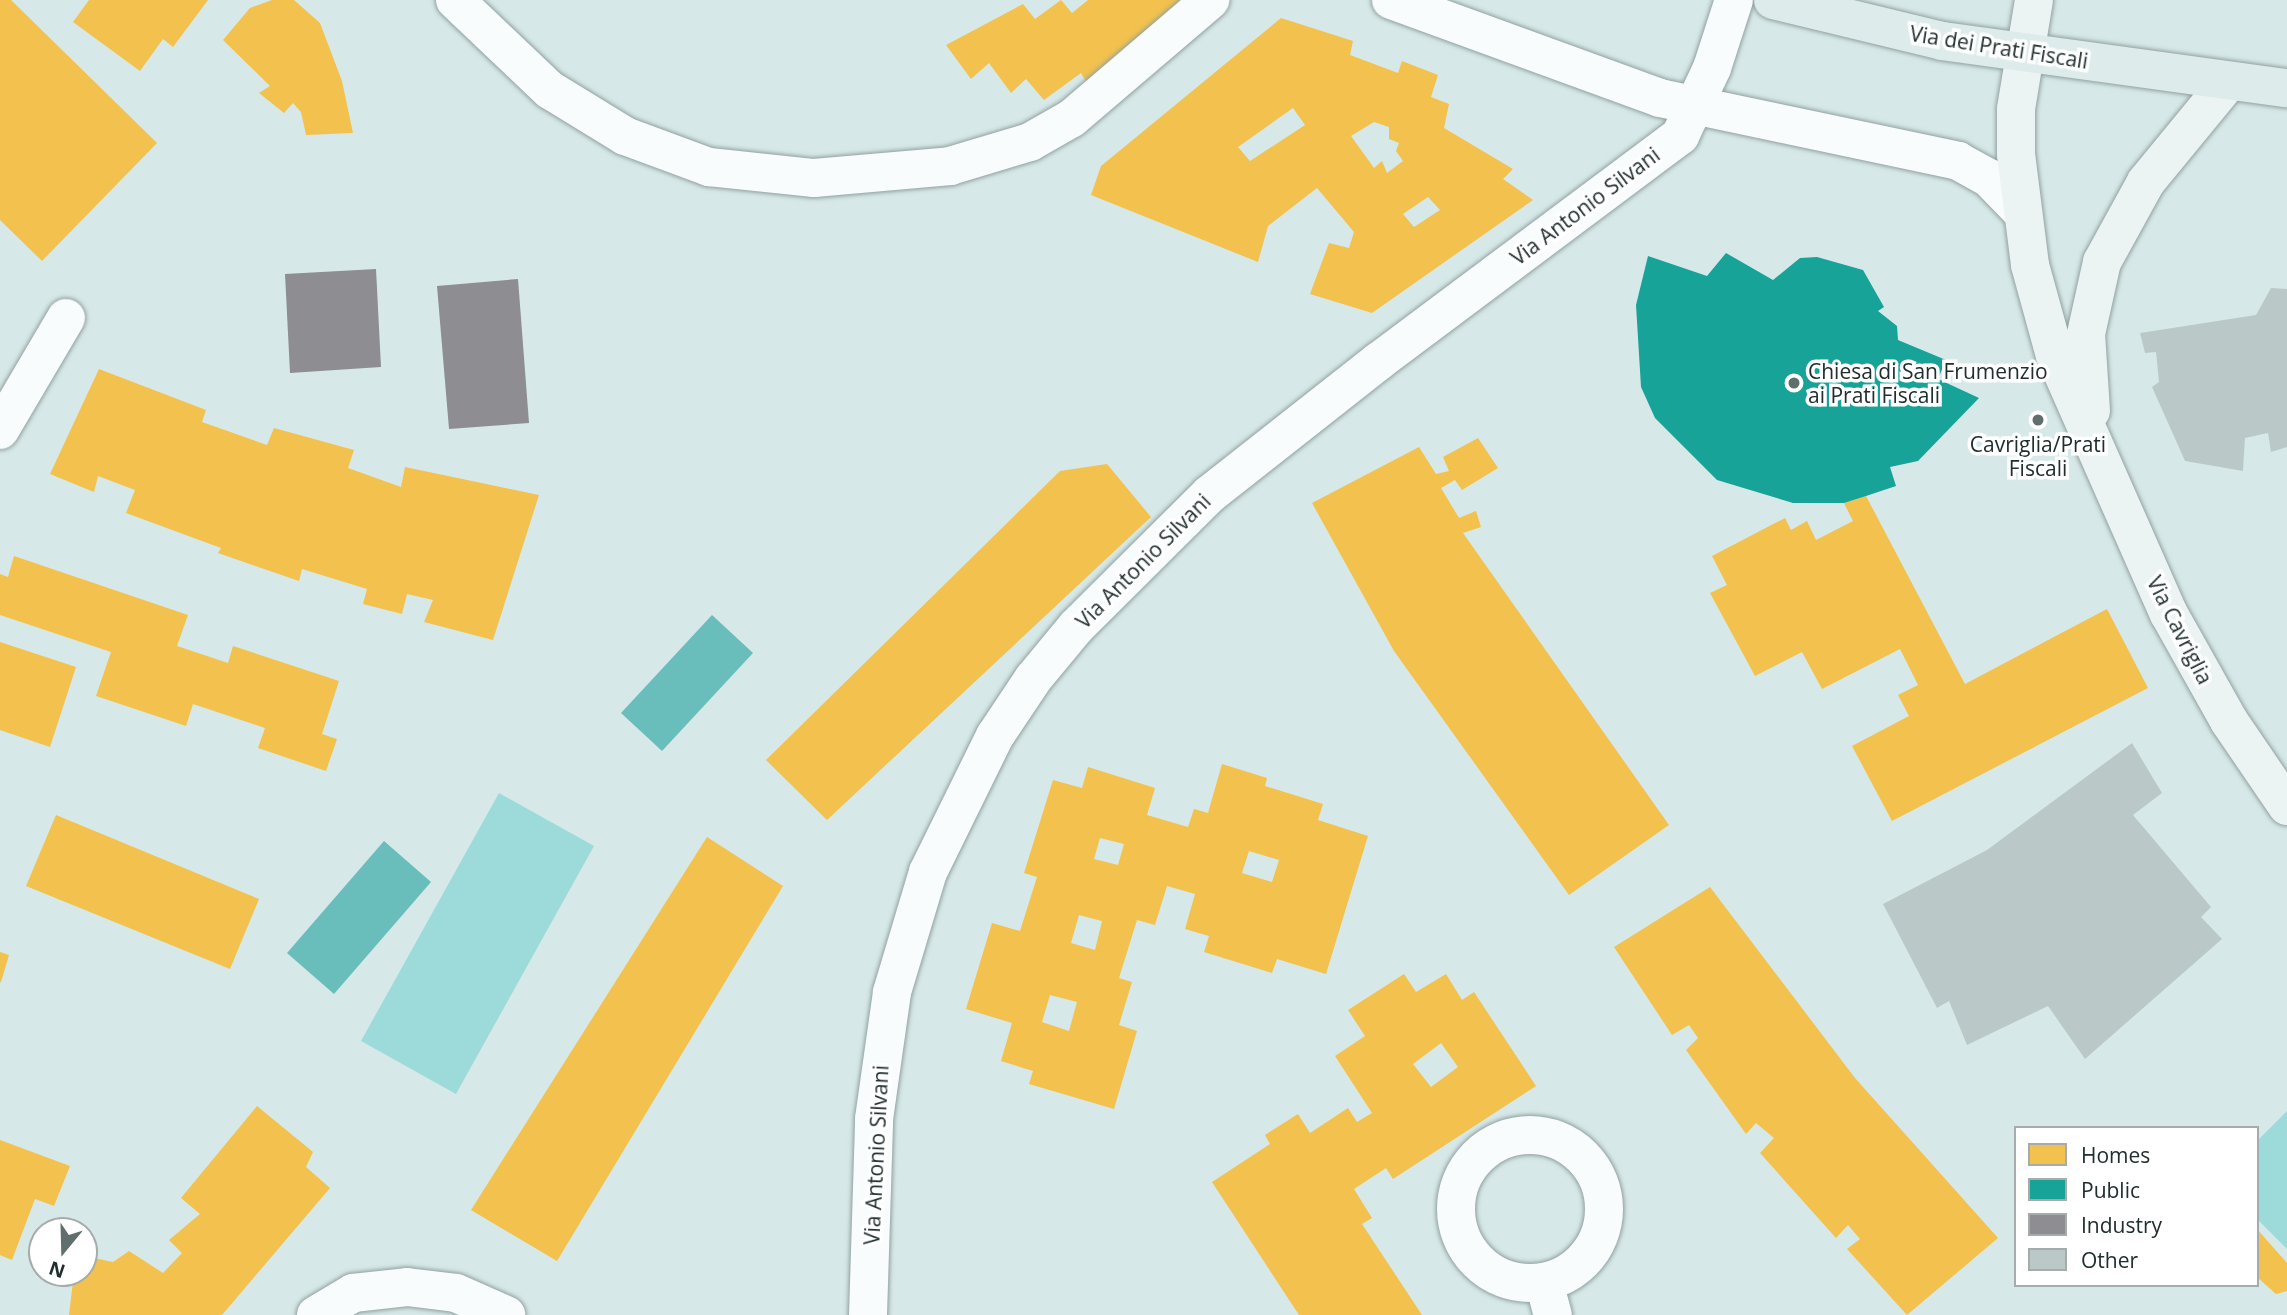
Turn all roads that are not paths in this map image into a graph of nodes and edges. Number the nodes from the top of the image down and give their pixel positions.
1 (455, 0) edge
2 (1210, 0) edge
3 (1391, 0) edge
4 (1734, 0) edge
5 (1773, 0) edge
6 (2034, 0) edge
7 (2023, 52) junction
8 (2228, 82) junction
9 (2287, 88) edge
10 (1696, 107) junction
11 (2021, 211) junction
12 (66, 317) dead end
13 (0, 430) edge
14 (2096, 441) junction
15 (2287, 806) edge
16 (316, 1315) edge
17 (506, 1315) edge
18 (868, 1315) edge

1 - 2 street
3 - 10 street
4 - 10 street, Via Antonio Silvani
5 - 7 main road, Via dei Prati Fiscali
6 - 7 street, Via Cavriglia
7 - 8 main road, Via dei Prati Fiscali
7 - 11 street, Via Cavriglia
8 - 9 main road, Via dei Prati Fiscali
8 - 14 street, Via Cavriglia
10 - 11 street
10 - 18 street, Via Antonio Silvani
11 - 14 street, Via Cavriglia
12 - 13 street
14 - 15 street, Via Cavriglia
16 - 17 street

